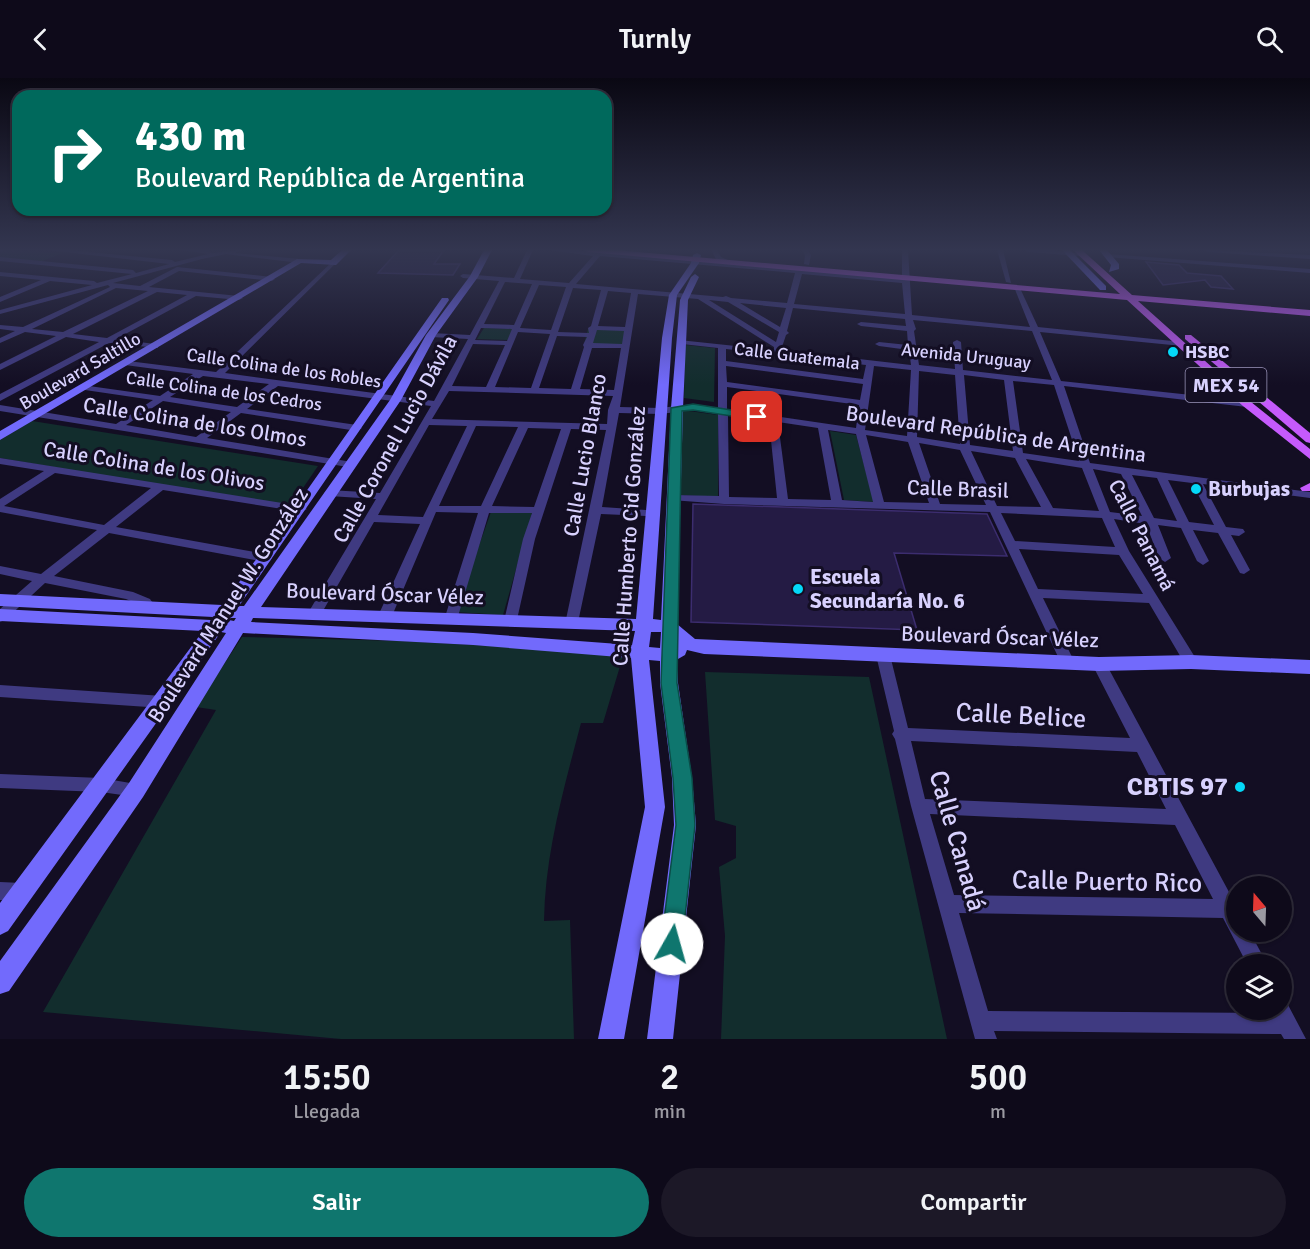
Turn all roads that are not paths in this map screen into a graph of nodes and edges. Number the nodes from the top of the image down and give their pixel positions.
1 (63, 295) edge
2 (96, 295) edge
3 (144, 295) edge
4 (192, 295) edge
5 (211, 295) edge
6 (244, 295) edge
7 (300, 295) edge
8 (453, 295) edge
9 (457, 295) edge
10 (496, 295) edge
11 (532, 295) edge
12 (567, 295) edge
13 (603, 295) edge
14 (634, 295) edge
15 (679, 295) joint
16 (794, 295) edge
17 (907, 295) edge
18 (1018, 295) edge
19 (1102, 295) edge
20 (1126, 295) edge
21 (1141, 295) edge
22 (1150, 295) edge
23 (1155, 295) edge
24 (698, 296) junction
25 (238, 298) junction
26 (725, 298) junction
27 (1185, 301) junction
28 (792, 304) junction
29 (1310, 308) edge
30 (1145, 311) junction
31 (0, 312) edge
32 (1310, 312) edge
33 (909, 316) junction
34 (1161, 320) junction
35 (861, 324) dead end
36 (480, 326) junction
37 (0, 327) edge
38 (516, 329) junction
39 (628, 329) junction
40 (912, 329) junction
41 (1035, 329) junction
42 (22, 330) junction
43 (591, 332) junction
44 (554, 333) junction
45 (785, 333) junction
46 (431, 335) junction
47 (63, 336) junction
48 (108, 340) junction
49 (472, 340) junction
50 (677, 340) junction
51 (0, 341) edge
52 (957, 342) dead end
53 (508, 343) junction
54 (879, 344) dead end
55 (1182, 344) junction
56 (587, 345) junction
57 (155, 346) junction
58 (624, 346) junction
59 (722, 347) junction
60 (914, 348) junction
61 (778, 350) junction
62 (1200, 360) junction
63 (128, 363) junction
64 (723, 363) junction
65 (870, 363) junction
66 (915, 367) junction
67 (0, 368) edge
68 (960, 372) junction
69 (201, 373) junction
70 (218, 375) junction
71 (1008, 378) junction
72 (868, 382) junction
73 (276, 383) junction
74 (1058, 383) junction
75 (723, 384) junction
76 (85, 387) junction
77 (446, 388) junction
78 (489, 390) junction
79 (534, 391) junction
80 (575, 392) junction
81 (1256, 393) junction
82 (0, 398) edge
83 (160, 398) junction
84 (387, 398) junction
85 (615, 402) junction
86 (864, 402) junction
87 (436, 404) junction
88 (1247, 404) junction
89 (669, 406) junction
90 (0, 408) edge
91 (240, 409) junction
92 (723, 409) junction
93 (37, 415) junction
94 (773, 420) junction
95 (425, 422) junction
96 (1271, 422) junction
97 (473, 423) junction
98 (524, 425) junction
99 (567, 426) junction
100 (611, 427) junction
101 (823, 427) junction
102 (116, 428) junction
103 (357, 428) junction
104 (860, 429) junction
105 (912, 435) junction
106 (0, 436) edge
107 (1310, 438) edge
108 (198, 441) junction
109 (965, 443) junction
110 (1017, 451) junction
111 (1310, 455) edge
112 (1084, 460) junction
113 (0, 461) edge
114 (341, 463) junction
115 (53, 470) junction
116 (1125, 471) junction
117 (1161, 476) junction
118 (1203, 480) junction
119 (160, 487) junction
120 (1309, 490) edge
121 (329, 493) junction
122 (384, 496) junction
123 (675, 498) junction
124 (724, 501) junction
125 (783, 502) junction
126 (0, 504) edge
127 (837, 504) junction
128 (879, 506) junction
129 (936, 507) junction
130 (0, 509) edge
131 (301, 509) junction
132 (485, 509) junction
133 (994, 509) junction
134 (540, 510) junction
135 (596, 510) junction
136 (1049, 511) junction
137 (646, 513) dead end
138 (429, 515) junction
139 (1106, 515) junction
140 (372, 518) junction
141 (1150, 520) junction
142 (1185, 524) junction
143 (105, 529) junction
144 (1221, 530) junction
145 (1239, 532) dead end
146 (1012, 545) junction
147 (1124, 551) junction
148 (266, 558) junction
149 (1165, 558) dead end
150 (1203, 561) dead end
151 (0, 570) edge
152 (1244, 570) dead end
153 (42, 579) junction
154 (1035, 593) junction
155 (1152, 599) junction
156 (17, 601) junction
157 (151, 609) junction
158 (0, 612) edge
159 (227, 612) junction
160 (248, 612) junction
161 (315, 613) junction
162 (384, 616) junction
163 (451, 620) junction
164 (481, 621) junction
165 (511, 621) junction
166 (572, 624) junction
167 (644, 625) junction
168 (669, 626) junction
169 (216, 627) junction
170 (238, 627) junction
171 (473, 639) junction
172 (690, 644) junction
173 (639, 652) junction
174 (669, 654) junction
175 (883, 656) junction
176 (1066, 662) junction
177 (1191, 662) junction
178 (1099, 664) junction
179 (1310, 667) edge
180 (0, 691) edge
181 (163, 702) junction
182 (900, 734) junction
183 (1140, 746) junction
184 (0, 781) edge
185 (101, 785) junction
186 (136, 790) junction
187 (919, 806) junction
188 (1179, 817) junction
189 (0, 891) edge
190 (21, 892) junction
191 (949, 904) junction
192 (1226, 906) edge
193 (1226, 917) edge
194 (0, 923) edge
195 (0, 982) edge
196 (1288, 1024) edge
197 (983, 1030) edge
198 (611, 1039) edge
199 (660, 1039) edge

1 - 31 street
2 - 42 street
3 - 47 street
4 - 48 street
5 - 25 street
6 - 25 street, Boulevard Saltillo
7 - 70 street
8 - 84 street, Boulevard Manuel W. González
9 - 46 street, Boulevard Manuel W. González
10 - 36 street, Calle Coronel Lucio Dávila
11 - 38 street
12 - 44 street
13 - 43 street
14 - 39 street, Calle Lucio Blanco
15 - 24 street
15 - 50 street, Calle Humberto Cid González
16 - 28 street
17 - 33 street
18 - 41 street, Calle Panamá
19 - 30 main road
20 - 30 main road, MEX 54
21 - 34 main road, MEX 54
22 - 27 main road
23 - 29 main road
24 - 26 street
24 - 61 street
25 - 57 street, Boulevard Saltillo
26 - 28 street
26 - 45 street
27 - 32 main road
27 - 34 main road
28 - 33 street
28 - 45 street
30 - 34 main road, MEX 54
33 - 40 street
33 - 41 street
34 - 55 main road, MEX 54
34 - 81 main road, MEX 54
35 - 40 street
36 - 38 street
36 - 49 street, Calle Coronel Lucio Dávila
37 - 42 street
38 - 44 street
38 - 53 street
39 - 43 street
39 - 58 street, Calle Lucio Blanco
40 - 60 street
41 - 55 street
41 - 74 street, Calle Panamá
42 - 47 street
42 - 51 street
43 - 44 street
43 - 56 street
44 - 79 street
45 - 61 street
46 - 49 street
46 - 84 street, Boulevard Manuel W. González
47 - 48 street
47 - 67 street
48 - 57 street
48 - 82 street
49 - 53 street
49 - 77 street, Calle Coronel Lucio Dávila
50 - 59 street, Avenida Uruguay
50 - 89 street, Calle Humberto Cid González
52 - 68 street
53 - 78 street
54 - 60 street
55 - 62 main road, MEX 54
56 - 58 street
56 - 80 street
57 - 63 street, Boulevard Saltillo
58 - 85 street, Calle Lucio Blanco
59 - 61 street, Avenida Uruguay
59 - 64 street
60 - 66 street
61 - 65 street, Avenida Uruguay
62 - 81 main road
62 - 88 main road, MEX 54
63 - 69 street, Calle Colina de los Robles
63 - 76 street, Boulevard Saltillo
64 - 72 street, Calle Guatemala
64 - 75 street
65 - 66 street, Avenida Uruguay
65 - 72 street
66 - 68 street, Avenida Uruguay
66 - 105 street
68 - 71 street, Avenida Uruguay
68 - 109 street
69 - 70 street, Calle Colina de los Robles
69 - 83 street
70 - 73 street, Calle Colina de los Robles
71 - 74 street, Avenida Uruguay
71 - 110 street
72 - 86 street
73 - 84 street, Calle Colina de los Robles
73 - 91 street
74 - 88 street, Avenida Uruguay
74 - 112 street, Calle Panamá
75 - 86 street
75 - 92 street
76 - 83 street, Calle Colina de los Cedros
76 - 93 street, Boulevard Saltillo
77 - 78 street, Boulevard República de Argentina
77 - 87 street, Calle Coronel Lucio Dávila
78 - 79 street, Boulevard República de Argentina
79 - 80 street, Boulevard República de Argentina
80 - 85 street, Boulevard República de Argentina
81 - 96 main road
81 - 107 main road, MEX 54
83 - 91 street, Calle Colina de los Cedros
83 - 102 street
84 - 87 street, Calle Colina de los Robles
84 - 103 street, Boulevard Manuel W. González
84 - 114 street, Boulevard Manuel W. González
85 - 89 street, Boulevard República de Argentina
85 - 100 street, Calle Lucio Blanco
86 - 104 street
87 - 95 street, Calle Coronel Lucio Dávila
88 - 96 main road, MEX 54
89 - 92 street, Boulevard República de Argentina
89 - 123 street, Calle Humberto Cid González
89 - 167 street, Calle Humberto Cid González
90 - 93 street, Calle Colina de los Olmos
91 - 103 street, Calle Colina de los Cedros
91 - 108 street
92 - 94 street, Boulevard República de Argentina
92 - 104 street, Boulevard República de Argentina
92 - 124 street
93 - 102 street, Calle Colina de los Olmos
93 - 106 street, Boulevard Saltillo
94 - 101 street, Boulevard República de Argentina
94 - 125 street
95 - 97 street
95 - 122 street, Calle Coronel Lucio Dávila
96 - 111 main road, MEX 54
97 - 98 street
97 - 138 street
98 - 99 street
98 - 132 street
99 - 100 street
99 - 134 street
100 - 135 street, Calle Lucio Blanco
101 - 104 street, Boulevard República de Argentina
101 - 127 street
102 - 108 street, Calle Colina de los Olmos
103 - 114 street, Boulevard Manuel W. González
104 - 105 street, Boulevard República de Argentina
104 - 128 street
105 - 109 street, Boulevard República de Argentina
105 - 129 street
108 - 114 street, Calle Colina de los Olmos
109 - 110 street, Boulevard República de Argentina
109 - 133 street
110 - 112 street, Boulevard República de Argentina
110 - 136 street
112 - 116 street, Boulevard República de Argentina
112 - 118 street, Boulevard República de Argentina
112 - 139 street, Calle Panamá
113 - 115 street, Calle Colina de los Olivos
114 - 121 street, Boulevard Manuel W. González
114 - 131 street, Boulevard Manuel W. González
115 - 119 street, Calle Colina de los Olivos
115 - 126 street
116 - 117 street, Boulevard República de Argentina
116 - 141 street
117 - 118 street, Boulevard República de Argentina
117 - 142 street
118 - 120 street, Boulevard República de Argentina
118 - 144 street
119 - 131 street, Calle Colina de los Olivos
119 - 143 street
121 - 122 street
121 - 160 street, Boulevard Manuel W. González
122 - 140 street, Calle Coronel Lucio Dávila
123 - 124 street, Calle Brasil
123 - 168 street, Calle Humberto Cid González
124 - 125 street, Calle Brasil
125 - 127 street, Calle Brasil
127 - 128 street, Calle Brasil
128 - 129 street, Calle Brasil
129 - 133 street, Calle Brasil
130 - 143 street
131 - 148 street, Boulevard Manuel W. González
132 - 134 street
132 - 138 street
132 - 163 street
133 - 136 street, Calle Brasil
133 - 146 street
134 - 165 street
135 - 137 street
135 - 166 street, Calle Lucio Blanco
136 - 139 street, Calle Brasil
138 - 140 street
138 - 162 street
139 - 141 street, Calle Brasil
139 - 147 street, Calle Panamá
140 - 161 street, Calle Coronel Lucio Dávila
141 - 142 street, Calle Brasil
141 - 149 street
142 - 144 street, Calle Brasil
142 - 150 street
143 - 148 street
143 - 153 street
144 - 145 street, Calle Brasil
144 - 152 street
146 - 147 street
146 - 154 street
147 - 155 street, Calle Panamá
148 - 159 street, Boulevard Manuel W. González
151 - 153 street
153 - 156 street
153 - 157 street
154 - 155 street
154 - 176 street
155 - 177 street, Calle Panamá
156 - 157 street, Boulevard Óscar Vélez
156 - 158 street, Boulevard Óscar Vélez
157 - 159 street, Boulevard Óscar Vélez
158 - 169 street, Boulevard Óscar Vélez
159 - 160 street, Boulevard Óscar Vélez
159 - 169 street, Boulevard Manuel W. González
160 - 161 street, Boulevard Óscar Vélez
160 - 170 street, Boulevard Manuel W. González
161 - 162 street, Boulevard Óscar Vélez
162 - 163 street, Boulevard Óscar Vélez
163 - 164 street, Boulevard Óscar Vélez
164 - 165 street, Boulevard Óscar Vélez
164 - 171 street
165 - 166 street, Boulevard Óscar Vélez
166 - 167 street, Boulevard Óscar Vélez
167 - 168 street, Boulevard Óscar Vélez
167 - 173 street, Calle Humberto Cid González
168 - 172 street
168 - 174 street, Calle Humberto Cid González
169 - 170 street, Boulevard Óscar Vélez
169 - 181 street, Boulevard Manuel W. González
170 - 171 street, Boulevard Óscar Vélez
170 - 186 street, Boulevard Manuel W. González
171 - 173 street, Boulevard Óscar Vélez
172 - 174 street, Boulevard Óscar Vélez
172 - 175 street, Boulevard Óscar Vélez
173 - 174 street, Boulevard Óscar Vélez
173 - 198 street, Calle Humberto Cid González
174 - 199 street, Calle Humberto Cid González
175 - 176 street, Boulevard Óscar Vélez
175 - 182 street, Calle Canadá
176 - 178 street, Boulevard Óscar Vélez
177 - 178 street, Boulevard Óscar Vélez
177 - 179 street, Boulevard Óscar Vélez
178 - 183 street
180 - 181 street
181 - 185 street, Boulevard Manuel W. González
182 - 183 street, Calle Belice
182 - 187 street, Calle Canadá
183 - 188 street
184 - 185 street
185 - 186 street
185 - 190 street, Boulevard Manuel W. González
186 - 195 street, Boulevard Manuel W. González
187 - 188 street
187 - 191 street, Calle Canadá
188 - 192 street
189 - 190 street
190 - 194 street, Boulevard Manuel W. González
191 - 193 street, Calle Puerto Rico
191 - 197 street, Calle Canadá
196 - 197 street

